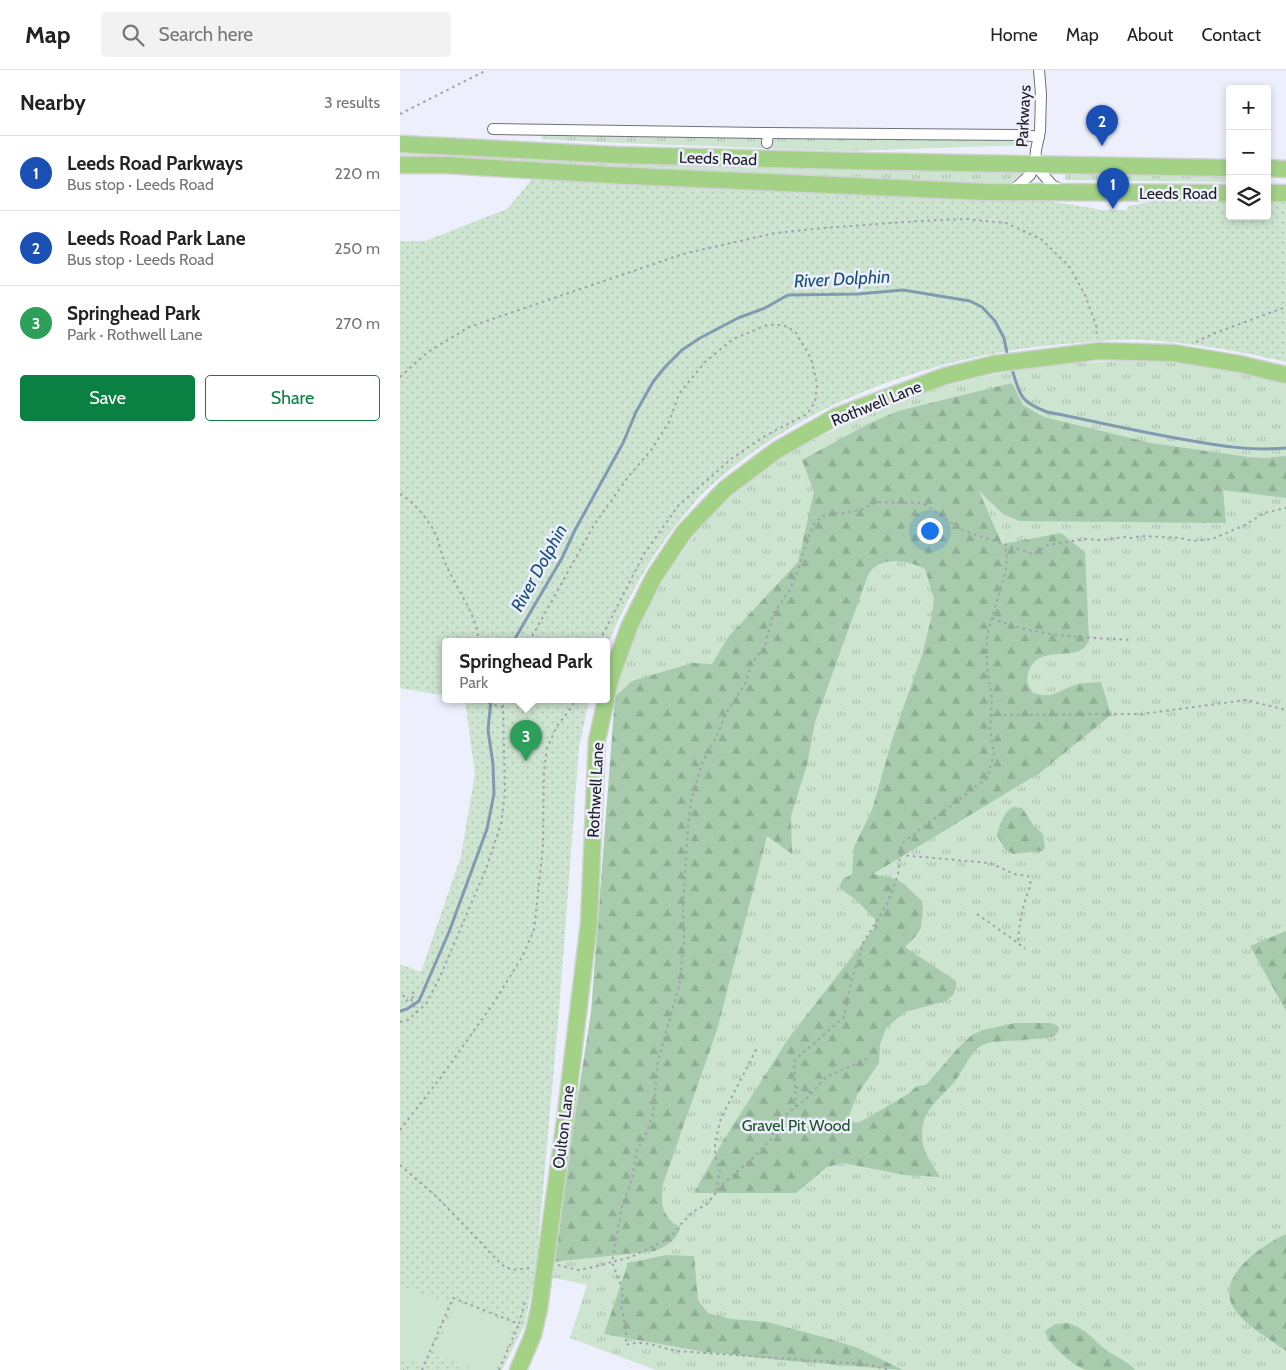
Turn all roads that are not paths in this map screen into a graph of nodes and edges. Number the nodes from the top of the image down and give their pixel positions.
1 (1039, 70) edge
2 (493, 129) dead end
3 (1039, 137) junction
4 (400, 144) edge
5 (400, 165) edge
6 (1036, 165) junction
7 (1226, 168) edge
8 (1271, 168) edge
9 (1286, 168) edge
10 (1011, 192) junction
11 (1065, 193) junction
12 (1226, 193) edge
13 (1271, 193) edge
14 (1286, 193) edge
15 (1286, 375) edge
16 (610, 680) edge
17 (605, 703) edge
18 (591, 881) joint
19 (518, 1370) edge

1 - 3 street, Parkways
2 - 3 street, Leeds Road
3 - 6 street, Parkways
4 - 6 main road, Leeds Road
5 - 10 main road, Leeds Road
6 - 7 main road, Leeds Road
6 - 10 street
6 - 11 street
8 - 9 main road
10 - 11 main road, Leeds Road
11 - 12 main road, Leeds Road
13 - 14 main road
15 - 16 main road, Rothwell Lane
17 - 18 main road, Rothwell Lane
18 - 19 main road, Oulton Lane

